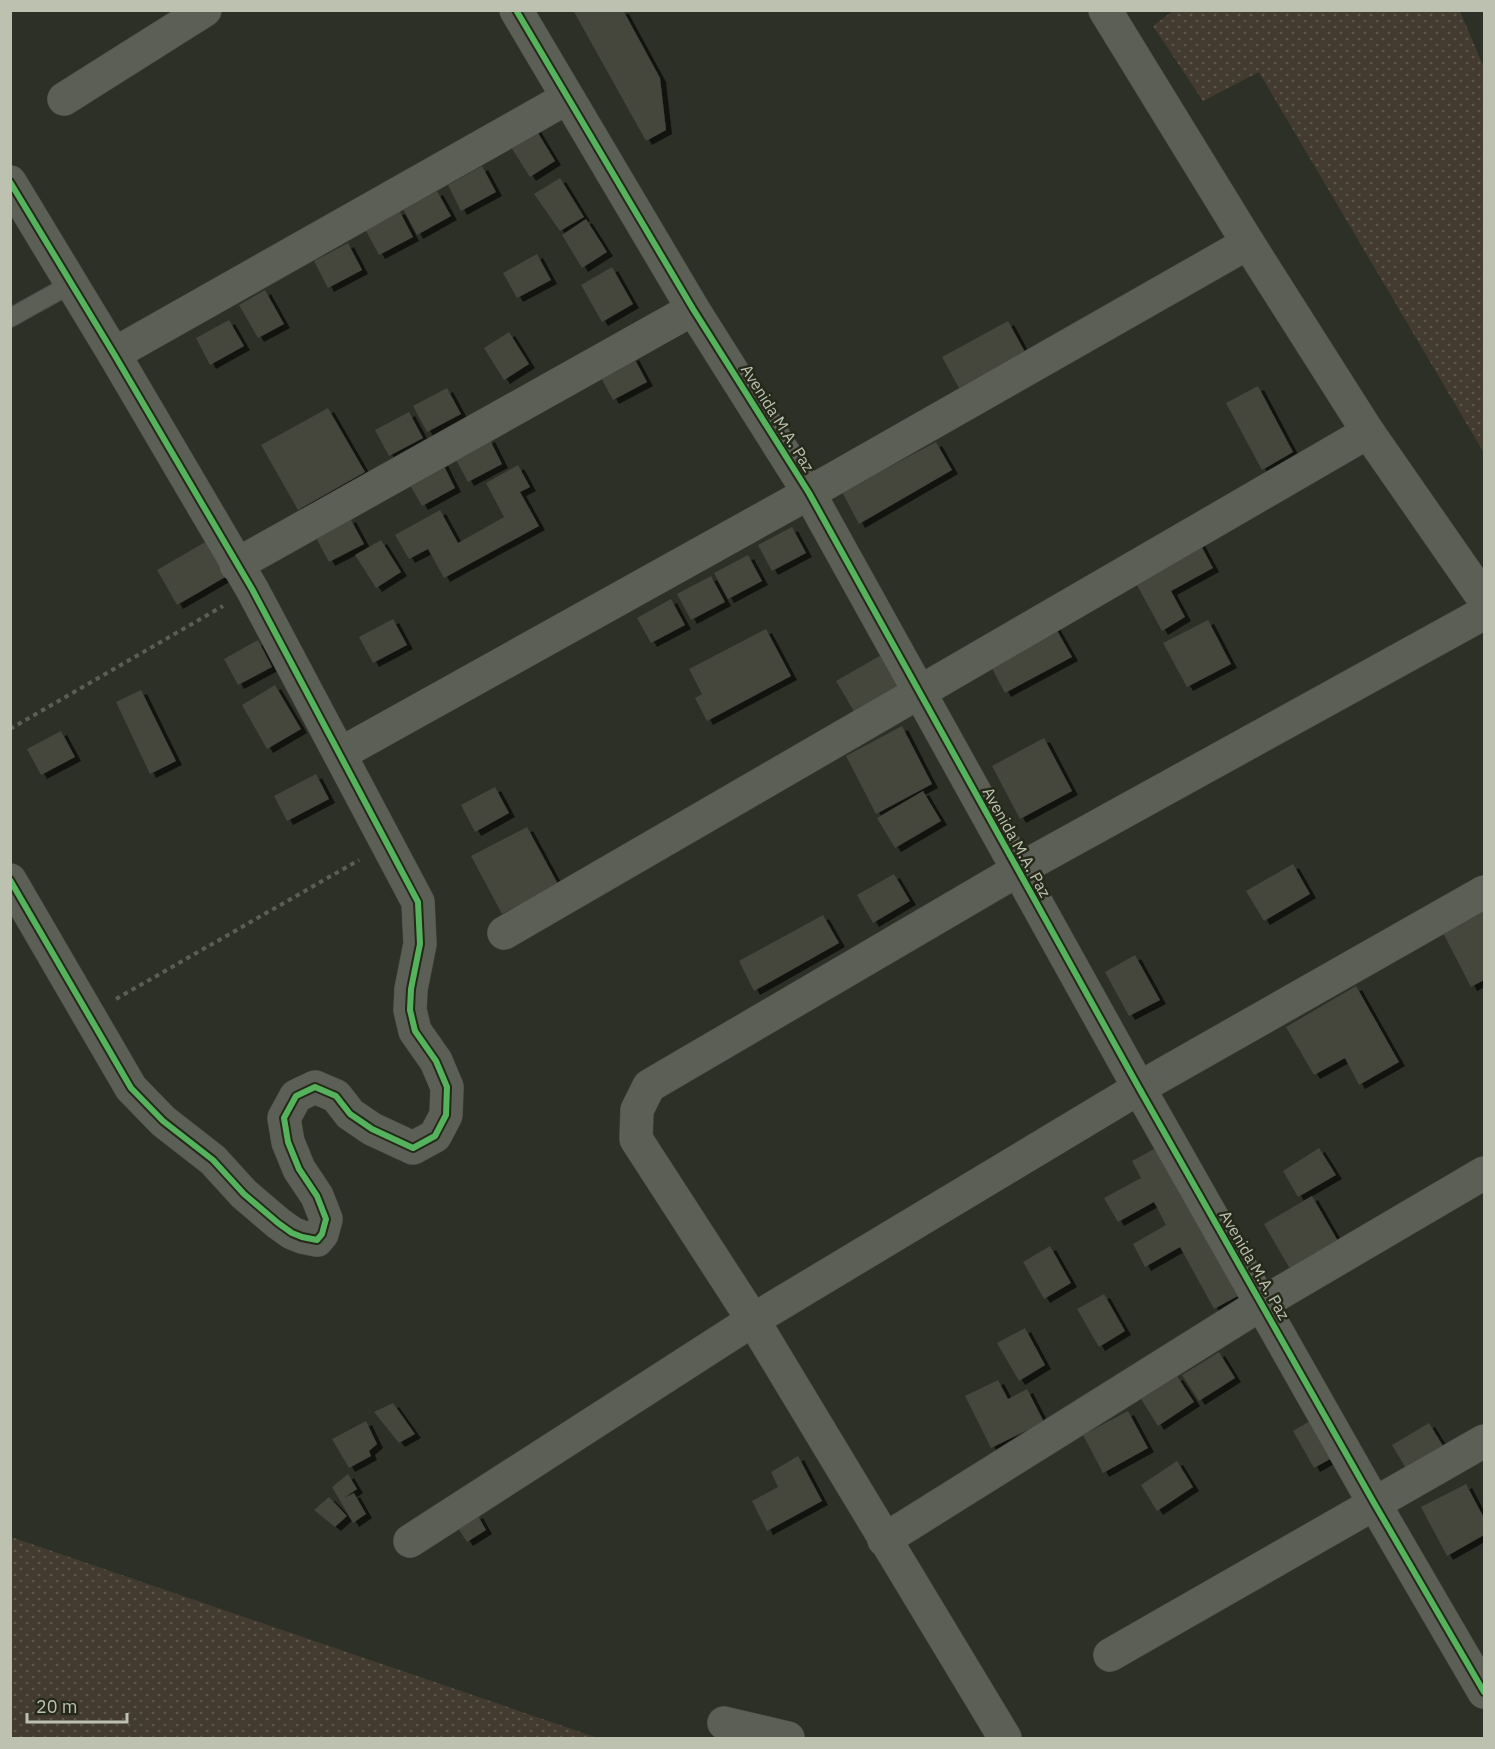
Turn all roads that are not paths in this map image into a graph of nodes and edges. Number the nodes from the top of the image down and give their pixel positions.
1 (204, 10) edge
2 (516, 10) edge
3 (1105, 10) edge
4 (567, 98) junction
5 (64, 99) dead end
6 (10, 182) edge
7 (1248, 243) junction
8 (71, 284) junction
9 (693, 309) junction
10 (10, 318) edge
11 (114, 354) junction
12 (1368, 432) junction
13 (808, 493) junction
14 (244, 577) junction
15 (1485, 599) edge
16 (1485, 613) edge
17 (919, 694) junction
18 (340, 754) junction
19 (1018, 870) junction
20 (10, 880) edge
21 (1485, 892) edge
22 (504, 933) dead end
23 (1139, 1088) junction
24 (1485, 1173) edge
25 (1261, 1304) junction
26 (753, 1320) junction
27 (1485, 1441) edge
28 (1374, 1503) junction
29 (884, 1540) junction
30 (410, 1541) dead end
31 (1110, 1655) dead end
32 (1485, 1692) edge
33 (724, 1723) dead end
34 (788, 1738) edge
35 (1005, 1738) edge

1 - 5 street
2 - 4 street, Avenida M.A. Paz
3 - 7 street
4 - 9 street, Avenida M.A. Paz
4 - 11 street
6 - 8 street
7 - 12 street
7 - 13 street
8 - 10 lane
8 - 11 street
9 - 13 street, Avenida M.A. Paz
9 - 14 street
11 - 14 street
12 - 15 street
12 - 17 street
13 - 17 street, Avenida M.A. Paz
13 - 18 street
14 - 18 street
16 - 19 street
17 - 19 street, Avenida M.A. Paz
17 - 22 street
18 - 20 street
19 - 23 street, Avenida M.A. Paz
19 - 26 street
21 - 23 street
23 - 25 street, Avenida M.A. Paz
23 - 26 street
24 - 25 street
25 - 28 street, Avenida M.A. Paz
25 - 29 street
26 - 29 street
26 - 30 street
27 - 28 street
28 - 31 street
28 - 32 street, Avenida M.A. Paz
29 - 35 street
33 - 34 street

